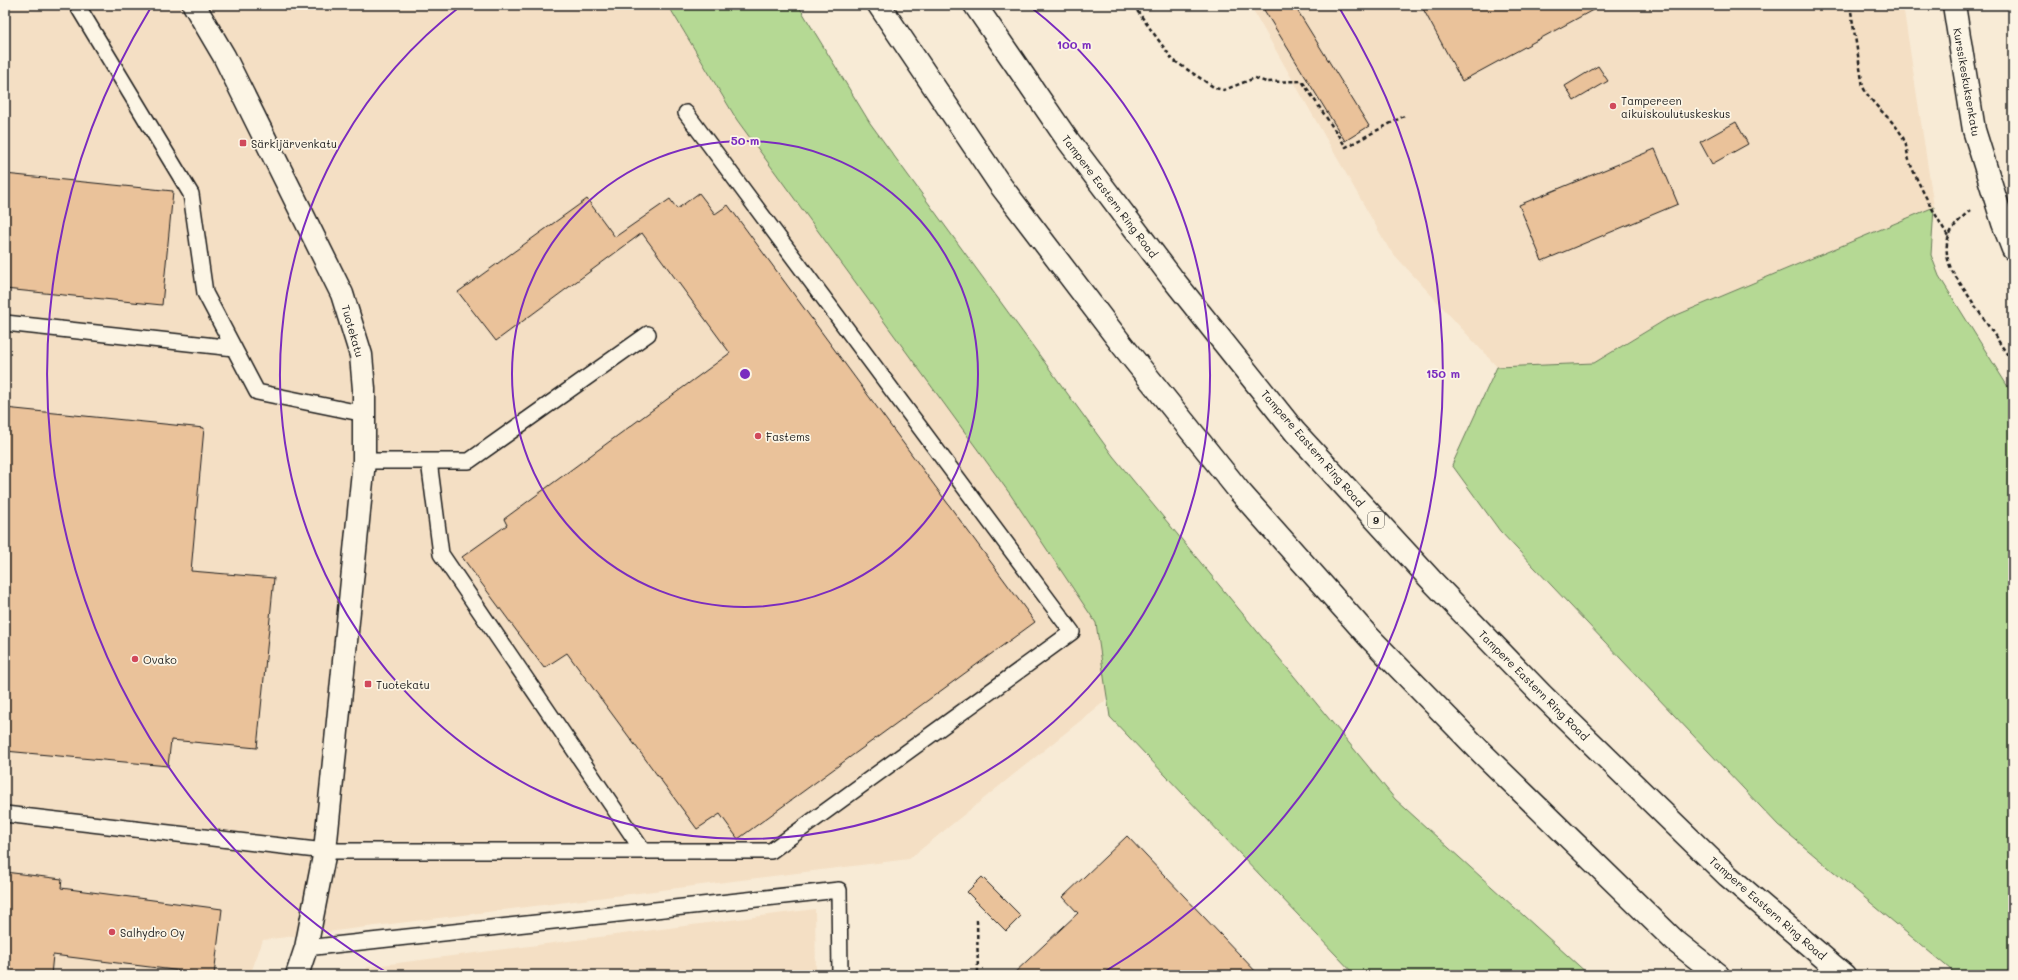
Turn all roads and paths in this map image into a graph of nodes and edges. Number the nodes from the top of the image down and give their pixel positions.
1 (77, 5) edge
2 (194, 5) edge
3 (879, 5) edge
4 (975, 5) edge
5 (1133, 5) edge
6 (1850, 5) edge
7 (1954, 5) edge
8 (2011, 5) edge
9 (2013, 15) edge
10 (686, 113) dead end
11 (1404, 116) dead end
12 (2013, 249) edge
13 (5, 323) edge
14 (648, 334) dead end
15 (234, 348) junction
16 (2013, 363) edge
17 (365, 414) junction
18 (364, 461) junction
19 (429, 461) junction
20 (5, 814) edge
21 (325, 850) junction
22 (643, 851) junction
23 (977, 920) dead end
24 (1675, 940) junction
25 (306, 948) junction
26 (297, 975) edge
27 (840, 975) edge
28 (978, 975) edge
29 (1704, 975) edge
30 (1718, 975) edge
31 (1844, 975) edge

1 - 15 lane
2 - 17 main road, Tuotekatu
3 - 24 main road
4 - 31 main road, Tampere Eastern Ring Road / 9
5 - 11 path
6 - 16 path
7 - 12 main road, Kurssikeskuksenkatu
8 - 9 path
10 - 22 lane
13 - 15 lane
14 - 19 lane
15 - 17 lane
17 - 18 main road, Tuotekatu
18 - 19 lane
18 - 21 main road, Tuotekatu
19 - 22 lane
20 - 21 lane
21 - 22 lane
21 - 25 main road, Tuotekatu
23 - 28 path
24 - 29 main road
24 - 30 main road
25 - 26 main road, Tuotekatu
25 - 27 lane

